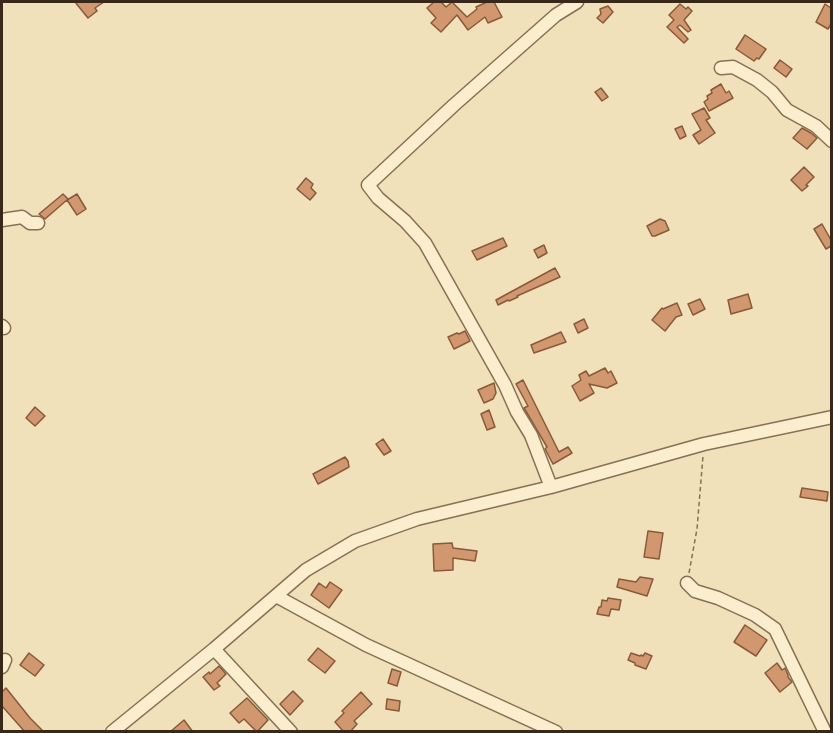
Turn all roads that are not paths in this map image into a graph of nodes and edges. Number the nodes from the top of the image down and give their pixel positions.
1 (577, 2) edge
2 (721, 68) dead end
3 (831, 141) edge
4 (2, 220) edge
5 (38, 223) dead end
6 (831, 417) edge
7 (551, 488) junction
8 (687, 583) road end
9 (276, 596) junction
10 (214, 650) junction
11 (291, 731) edge
12 (112, 732) edge
13 (556, 732) edge
14 (825, 732) edge

1 - 7 street
2 - 3 street
4 - 5 street
6 - 7 street
7 - 9 street
8 - 14 street
9 - 10 street
9 - 13 street
10 - 11 street
10 - 12 street

